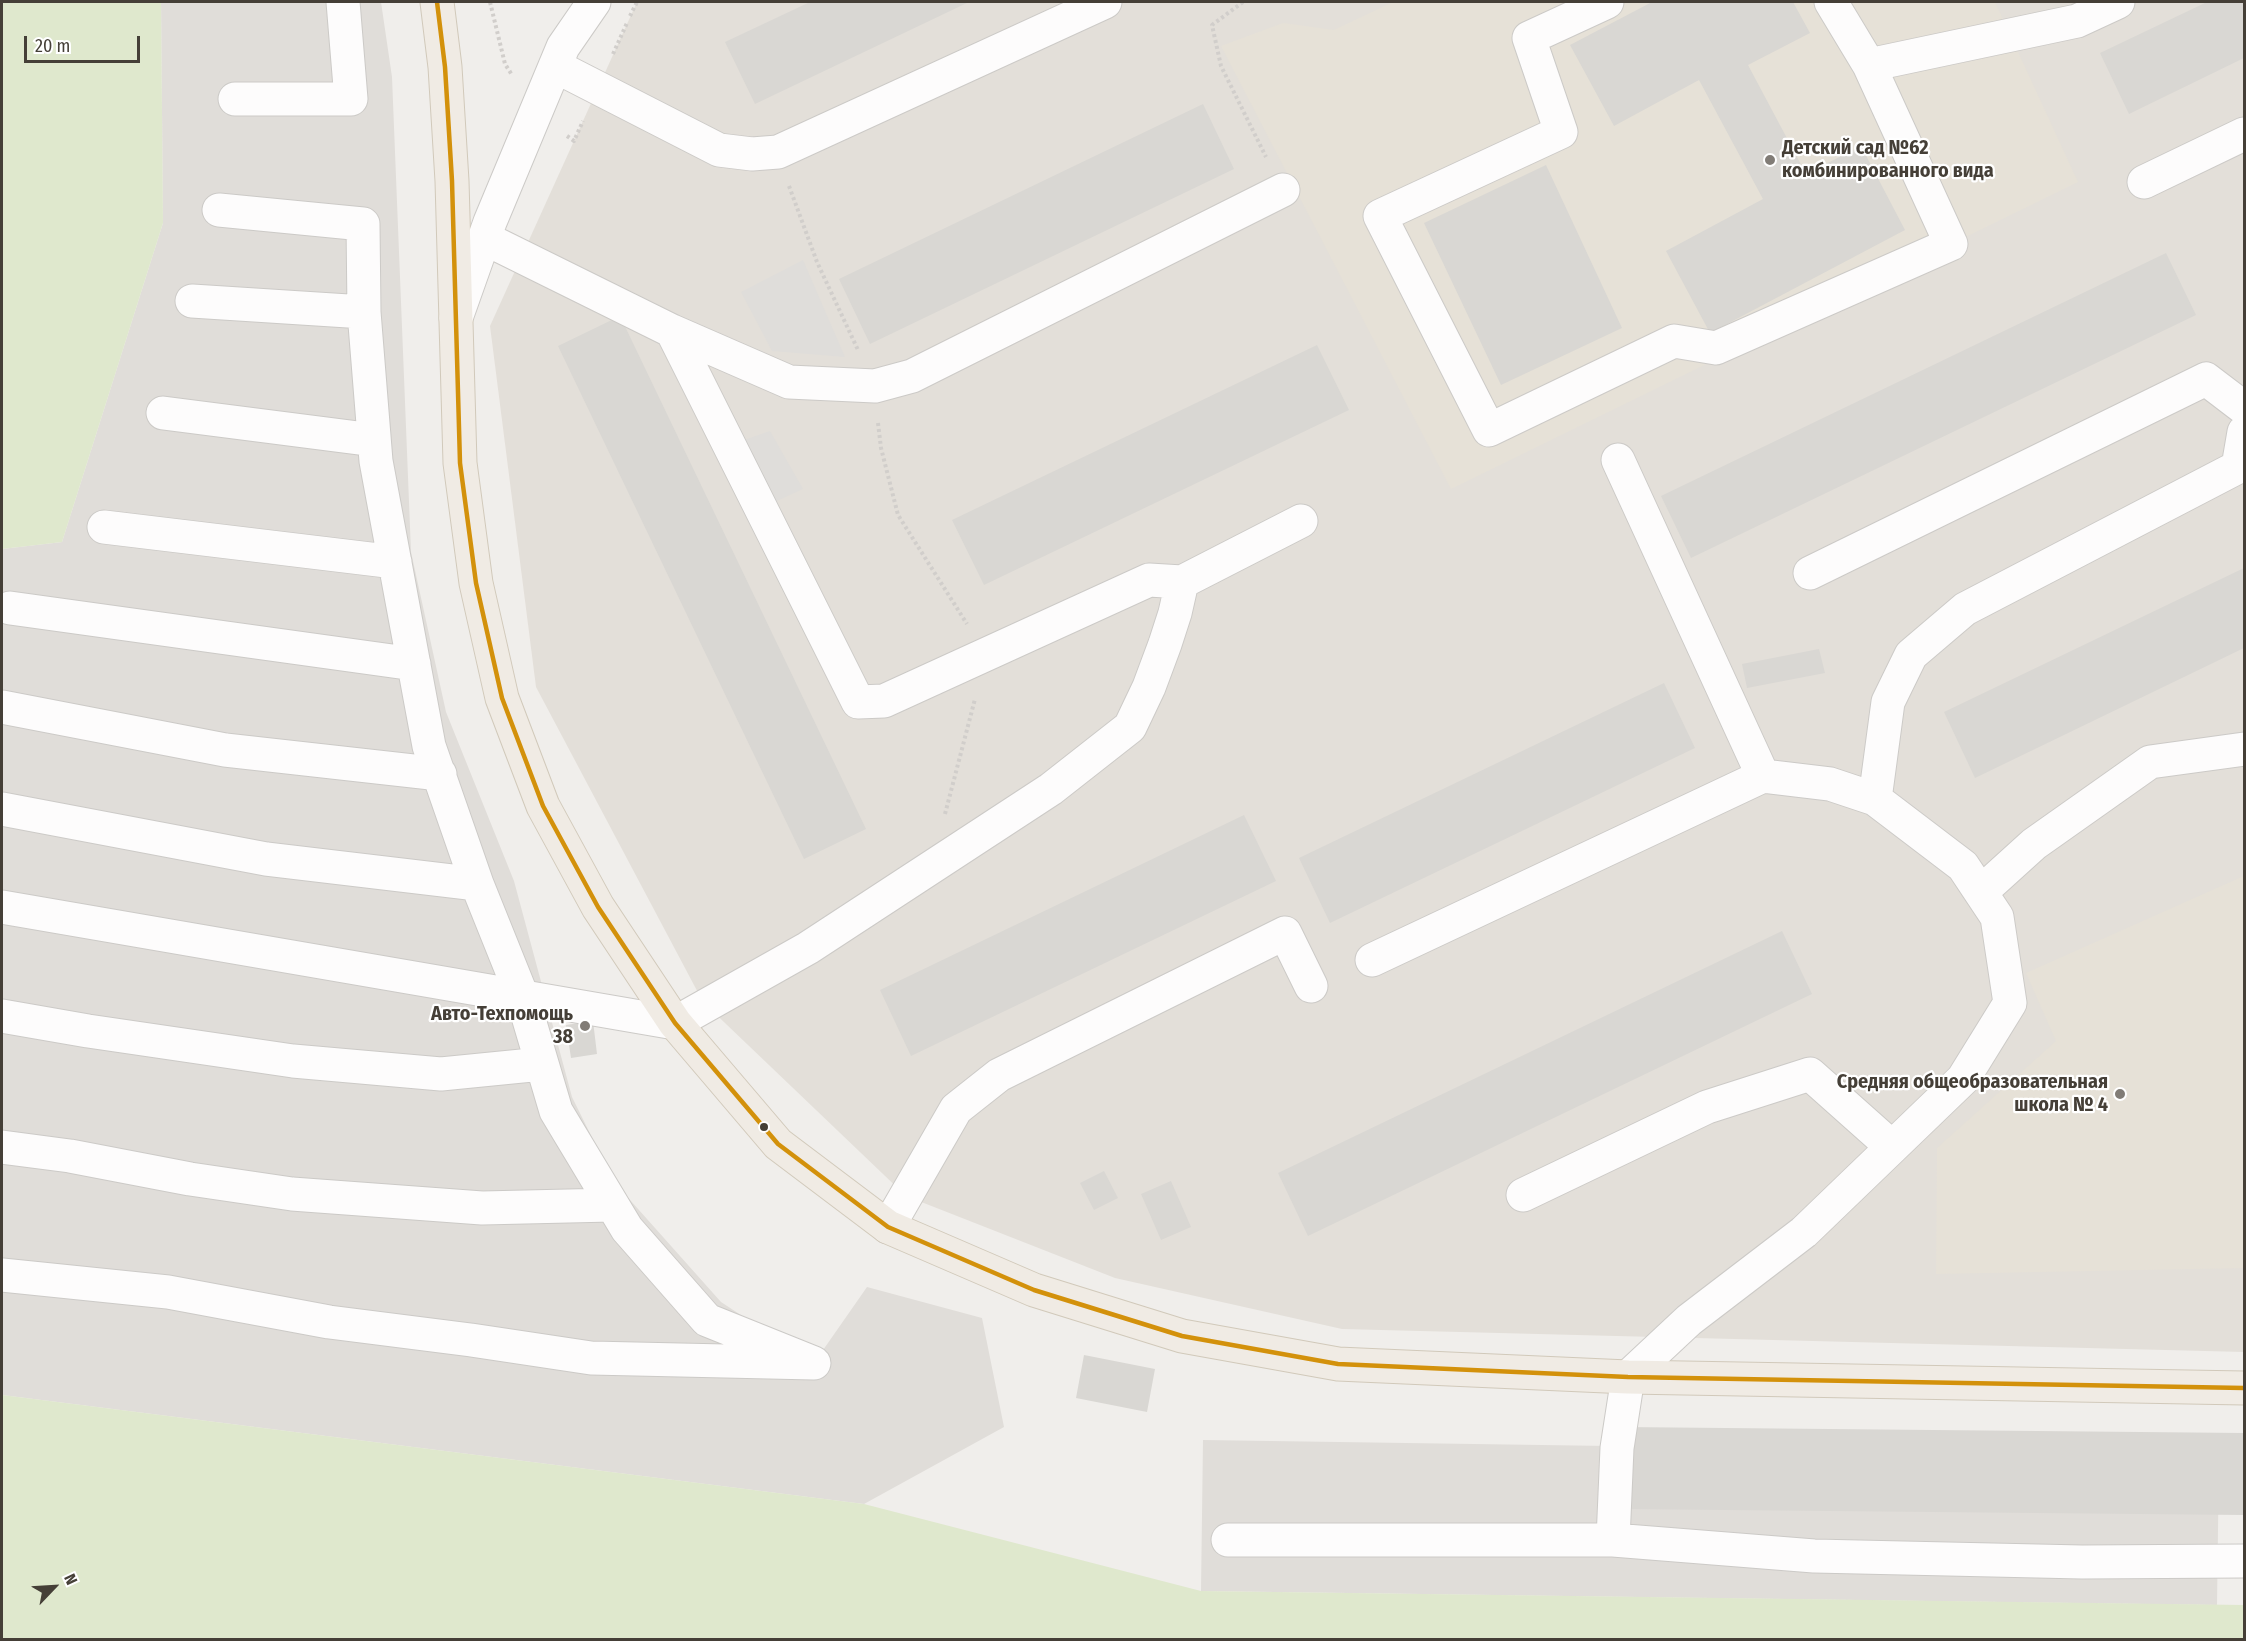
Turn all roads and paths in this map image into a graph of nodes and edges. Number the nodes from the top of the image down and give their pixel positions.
1 (343, 2) edge
2 (436, 2) edge
3 (594, 2) edge
4 (1105, 2) edge
5 (1243, 2) edge
6 (1607, 2) edge
7 (1831, 2) edge
8 (2118, 2) edge
9 (1869, 65) junction
10 (555, 66) junction
11 (235, 99) dead end
12 (2244, 134) edge
13 (2144, 182) dead end
14 (790, 189) dead end
15 (1283, 190) joint
16 (219, 210) dead end
17 (484, 238) junction
18 (192, 301) dead end
19 (364, 312) junction
20 (455, 320) junction
21 (672, 331) junction
22 (875, 386) junction
23 (2244, 408) edge
24 (163, 413) dead end
25 (2244, 432) edge
26 (374, 440) junction
27 (1618, 460) dead end
28 (1301, 521) dead end
29 (104, 526) dead end
30 (395, 562) junction
31 (1810, 573) dead end
32 (1182, 582) junction
33 (10, 608) dead end
34 (987, 654) junction
35 (414, 664) junction
36 (2, 707) edge
37 (2244, 748) edge
38 (440, 774) junction
39 (1762, 776) junction
40 (1875, 799) junction
41 (2, 809) edge
42 (932, 867) junction
43 (477, 884) junction
44 (1981, 892) junction
45 (2, 908) edge
46 (1372, 960) dead end
47 (1311, 986) dead end
48 (522, 996) junction
49 (2, 1016) edge
50 (675, 1023) junction
51 (542, 1064) junction
52 (2, 1147) edge
53 (1892, 1148) junction
54 (1522, 1195) dead end
55 (612, 1206) junction
56 (888, 1227) junction
57 (2, 1275) edge
58 (1628, 1377) junction
59 (2244, 1388) edge
60 (1228, 1540) dead end
61 (1613, 1540) junction
62 (2244, 1561) edge

1 - 11 street
2 - 20 main road
3 - 10 street
4 - 10 street
5 - 15 path
6 - 9 street
7 - 9 street
8 - 9 street
10 - 17 street
12 - 13 street
14 - 22 path
15 - 22 street
16 - 19 street
17 - 20 street
17 - 21 street
18 - 19 street
19 - 26 street
20 - 50 main road
21 - 22 street
21 - 34 street
22 - 34 path
23 - 31 street
24 - 26 street
25 - 40 street
26 - 30 street
27 - 39 street
28 - 32 street
29 - 30 street
30 - 35 street
32 - 34 street
32 - 42 street
33 - 35 street
34 - 42 path
35 - 38 street
36 - 38 street
37 - 44 street
38 - 43 street
39 - 40 street
39 - 46 street
40 - 44 street
41 - 43 street
42 - 50 street
43 - 48 street
44 - 53 street
45 - 48 street
47 - 56 street
48 - 50 street
48 - 51 street
49 - 51 street
50 - 56 main road
51 - 55 street
52 - 55 street
53 - 54 street
53 - 58 street
55 - 57 street
56 - 58 main road
58 - 59 main road
58 - 61 street
60 - 61 street
61 - 62 street

